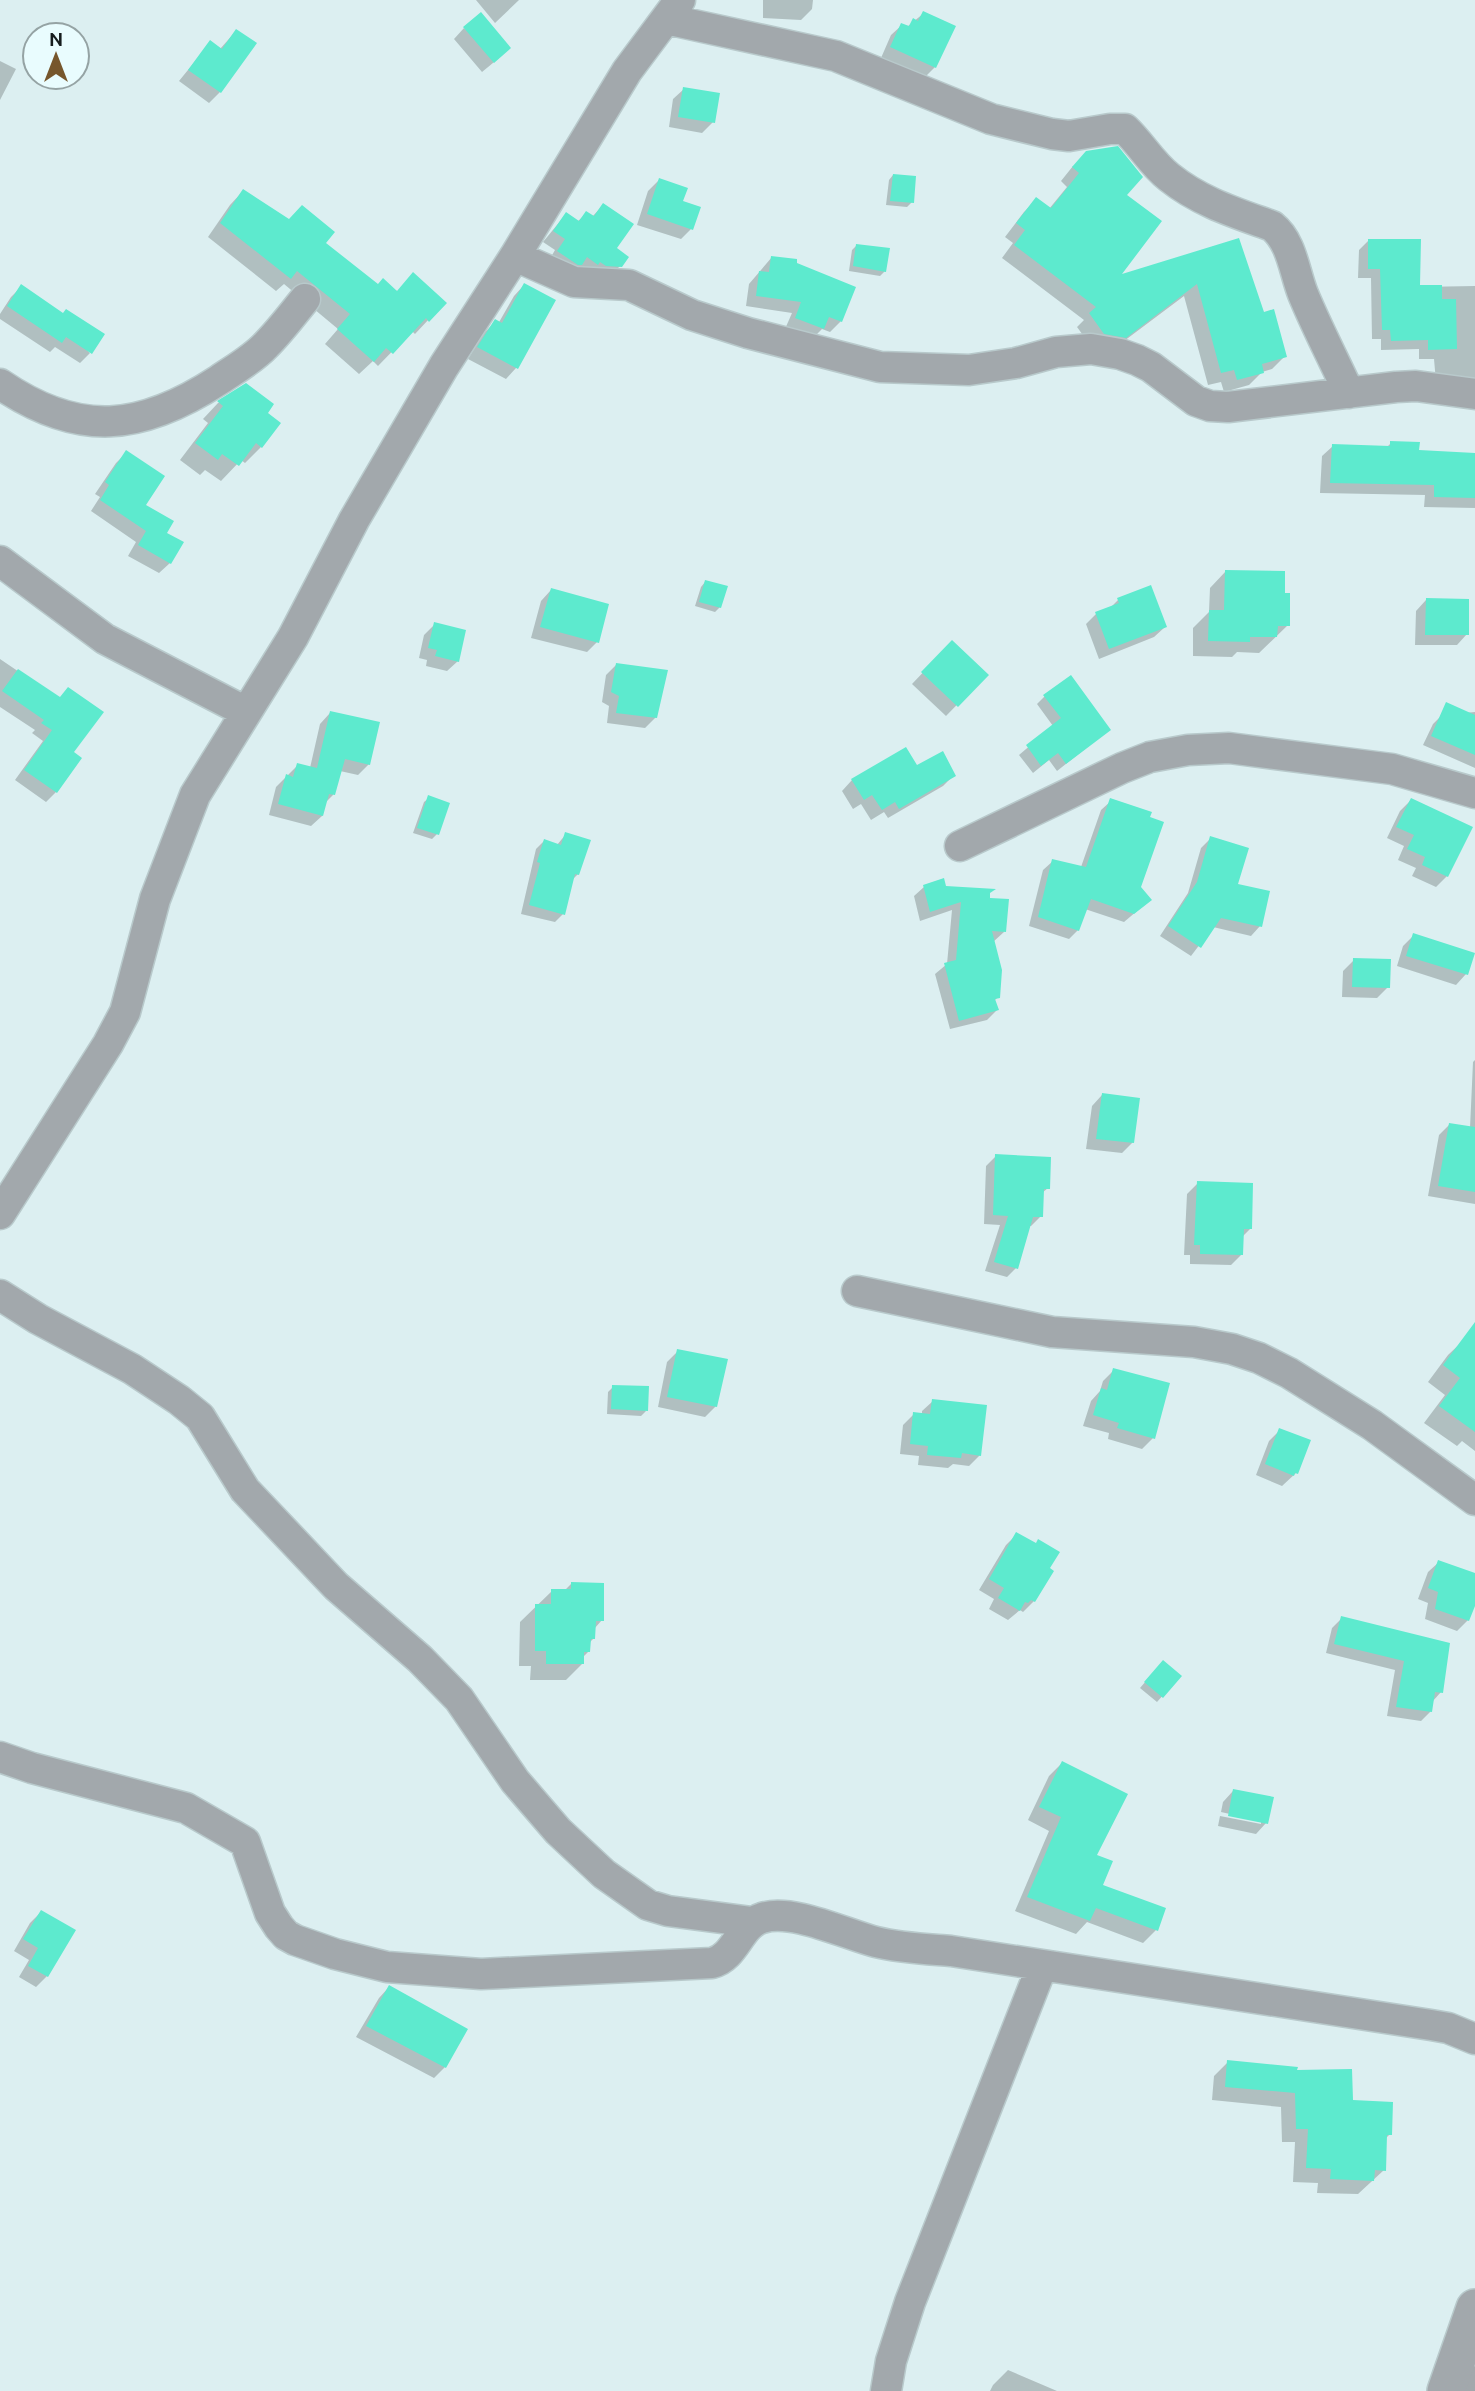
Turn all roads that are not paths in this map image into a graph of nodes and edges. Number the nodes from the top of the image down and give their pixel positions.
1 (673, 10) edge
2 (514, 256) junction
3 (304, 299) dead end
4 (0, 384) edge
5 (1349, 393) junction
6 (1475, 394) edge
7 (0, 561) edge
8 (246, 712) junction
9 (1475, 793) edge
10 (960, 846) dead end
11 (0, 1214) edge
12 (857, 1290) dead end
13 (0, 1295) edge
14 (1475, 1500) edge
15 (0, 1757) edge
16 (752, 1922) junction
17 (1042, 1966) junction
18 (1475, 2039) edge
19 (1475, 2308) edge
20 (1457, 2383) edge
21 (886, 2391) edge

1 - 2 street
1 - 5 street
2 - 5 street
2 - 8 street
3 - 4 street
5 - 6 street
7 - 8 street
8 - 11 street
9 - 10 street
12 - 14 street
13 - 16 street
15 - 16 street
16 - 17 street
17 - 18 street
17 - 21 street
19 - 20 street

